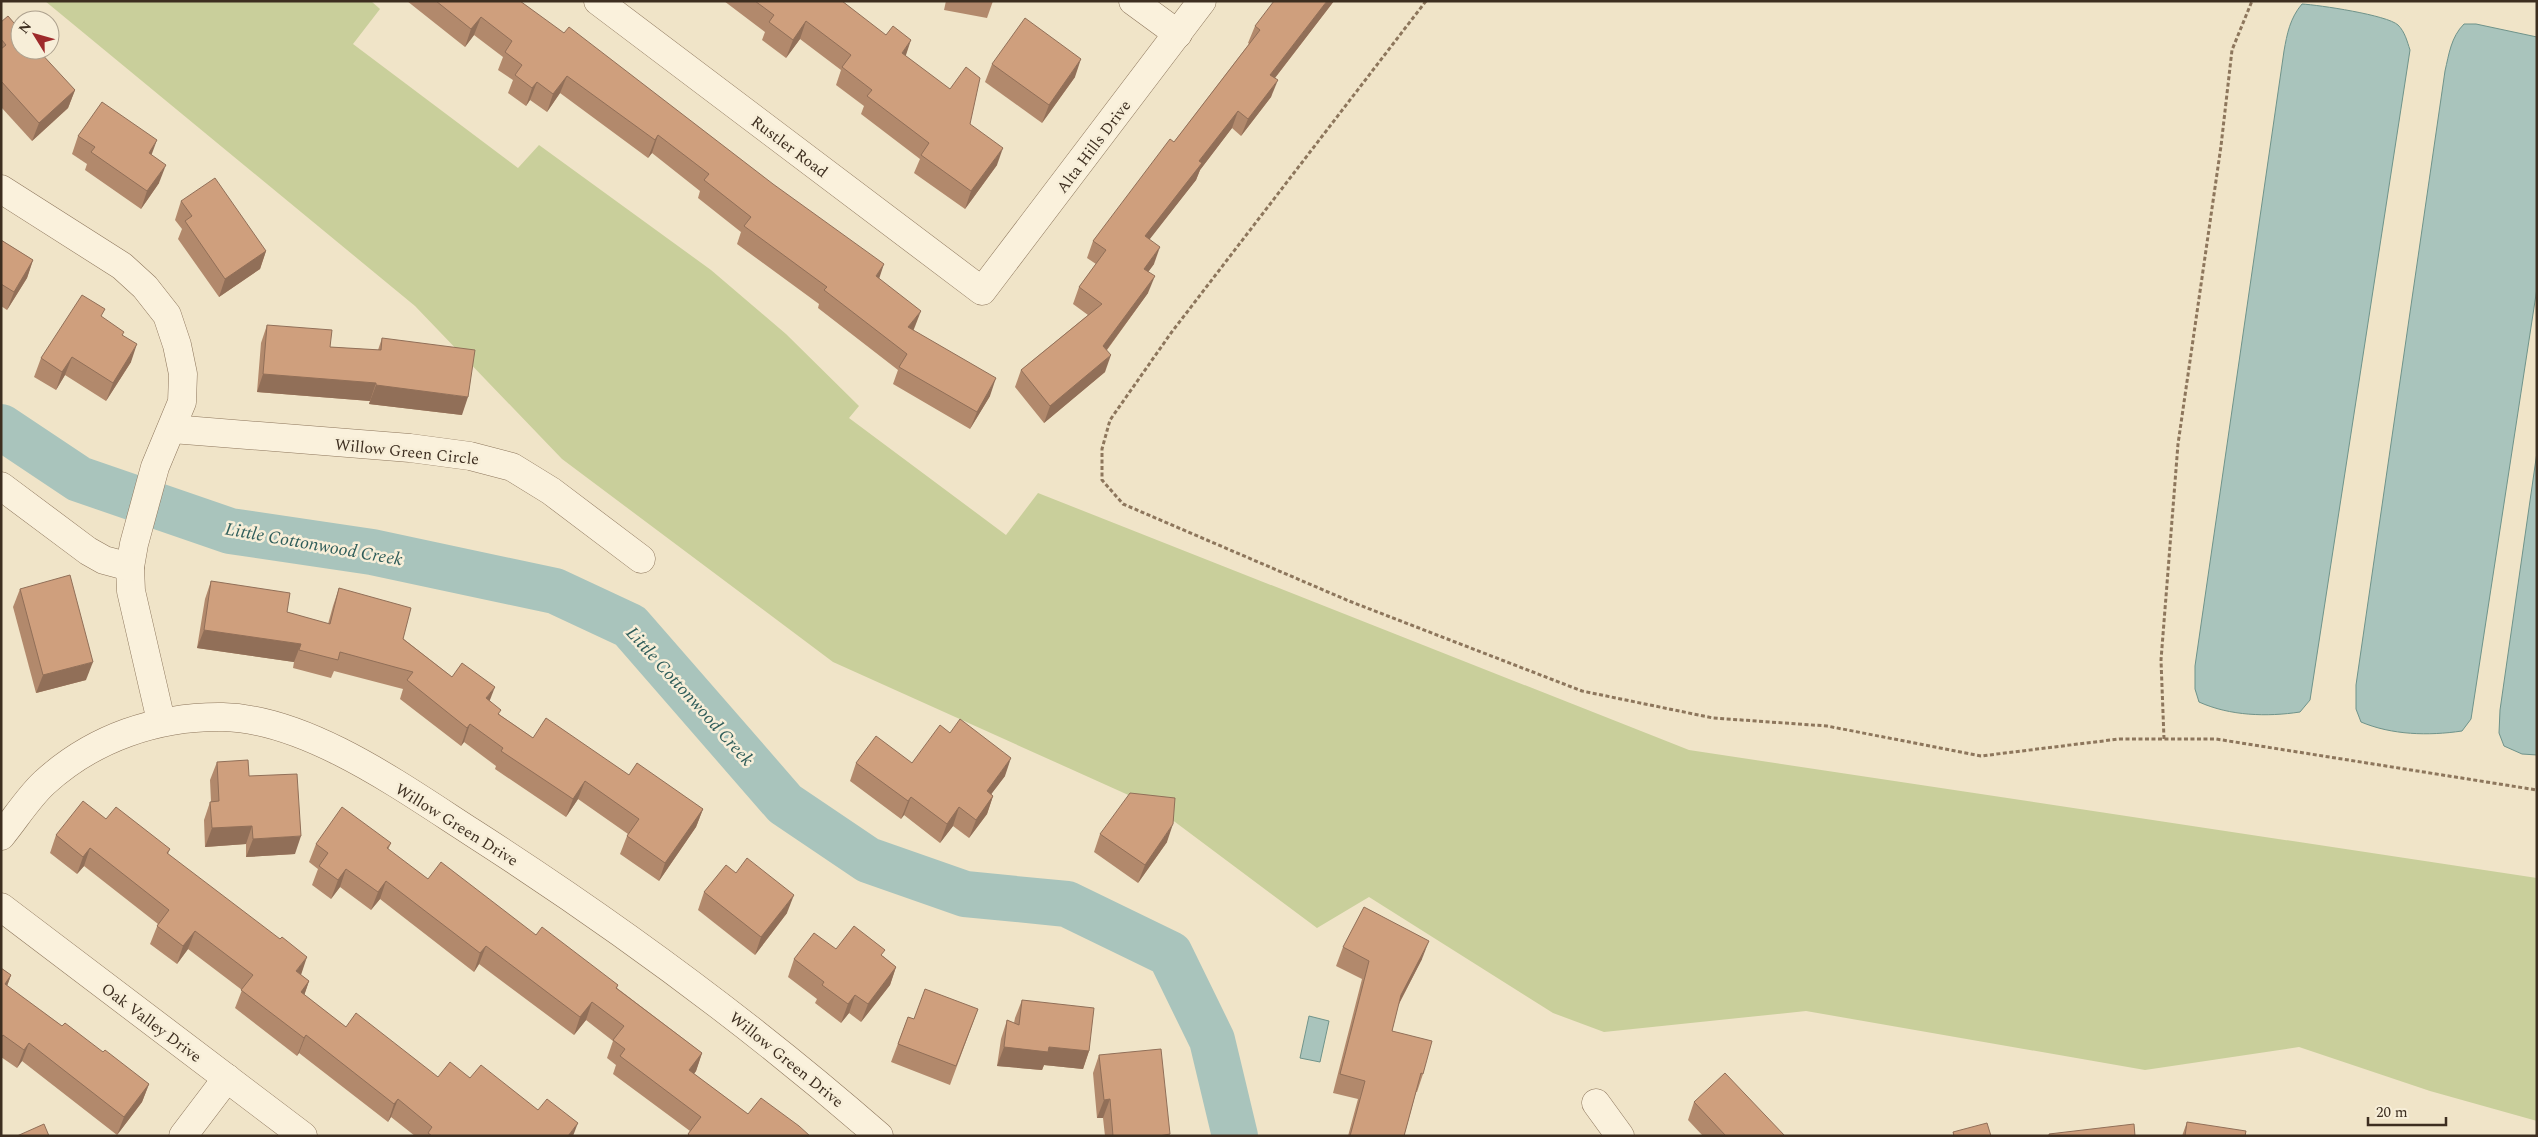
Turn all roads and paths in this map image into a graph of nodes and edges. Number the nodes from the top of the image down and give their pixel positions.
1 (598, 1) edge
2 (1133, 1) edge
3 (1202, 1) edge
4 (1426, 1) edge
5 (2252, 1) edge
6 (1178, 34) junction
7 (1, 189) edge
8 (982, 291) joint
9 (172, 429) junction
10 (1, 486) edge
11 (132, 556) junction
12 (641, 559) dead end
13 (161, 721) junction
14 (2164, 739) junction
15 (2537, 790) edge
16 (1, 836) edge
17 (1, 907) edge
18 (227, 1078) junction
19 (1596, 1103) dead end
20 (183, 1136) edge
21 (303, 1136) edge
22 (879, 1136) edge
23 (1620, 1136) edge

1 - 8 street, Rustler Road
2 - 6 street
3 - 6 street, Alta Hills Drive
4 - 14 path
5 - 14 path
6 - 8 street, Alta Hills Drive
7 - 9 street
9 - 11 street
9 - 12 street, Willow Green Circle
10 - 11 street
11 - 13 street
13 - 16 street, Willow Green Drive
13 - 22 street, Willow Green Drive
14 - 15 path
17 - 18 street, Oak Valley Drive
18 - 20 street
18 - 21 street, Oak Valley Drive
19 - 23 street

